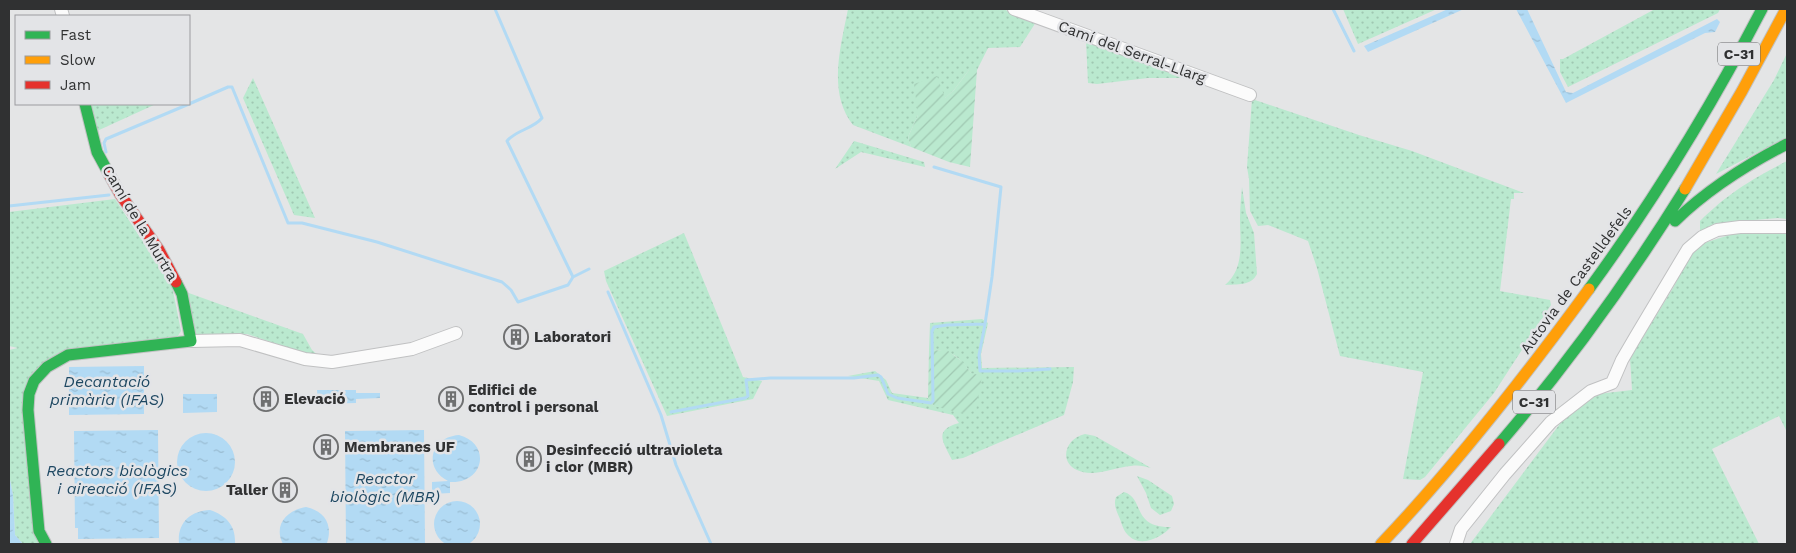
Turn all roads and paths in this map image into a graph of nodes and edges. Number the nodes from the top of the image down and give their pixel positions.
1 (1014, 9) edge
2 (1762, 9) edge
3 (1786, 9) edge
4 (1743, 20) dead end
5 (1250, 96) dead end
6 (1713, 99) junction
7 (85, 105) edge
8 (1787, 144) edge
9 (1787, 227) edge
10 (1645, 251) junction
11 (456, 333) dead end
12 (191, 341) junction
13 (46, 544) edge
14 (1381, 544) edge
15 (1412, 544) edge
16 (1456, 544) edge

1 - 5 street, Camí del Serral-Llarg
2 - 6 main road, Autovia de Castelldefels / C-31
3 - 10 main road, C-31
4 - 6 main road
6 - 14 main road, Autovia de Castelldefels / C-31
7 - 12 main road, Camí de la Murtra
8 - 10 main road
9 - 16 street
10 - 15 main road, C-31
11 - 12 street
12 - 13 main road

